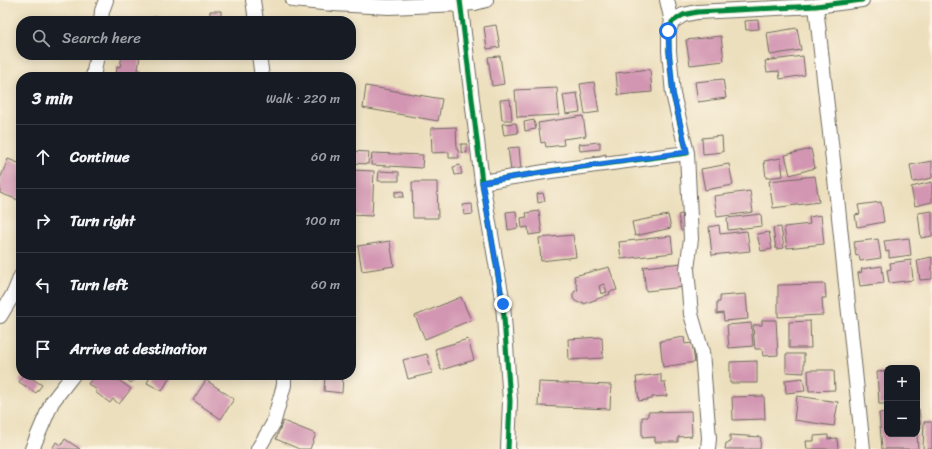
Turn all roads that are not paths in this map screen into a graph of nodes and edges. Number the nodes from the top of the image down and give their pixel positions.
1 (106, 0) edge
2 (253, 0) edge
3 (293, 0) edge
4 (486, 0) edge
5 (667, 0) edge
6 (862, 0) edge
7 (460, 2) edge
8 (816, 6) junction
9 (102, 16) edge
10 (255, 16) edge
11 (672, 22) junction
12 (96, 60) edge
13 (260, 60) edge
14 (93, 72) edge
15 (261, 72) edge
16 (687, 152) junction
17 (482, 182) junction
18 (16, 288) edge
19 (0, 316) edge
20 (69, 380) edge
21 (284, 380) edge
22 (32, 449) edge
23 (258, 449) edge
24 (508, 449) edge
25 (708, 449) edge
26 (863, 449) edge

1 - 9 street
2 - 10 street
3 - 7 street
4 - 7 street
5 - 11 street
6 - 8 street
7 - 17 street
8 - 11 street
8 - 26 street
11 - 16 street
12 - 14 street
13 - 15 street
16 - 17 street
16 - 25 street
17 - 24 street
18 - 19 street
20 - 22 street
21 - 23 street

